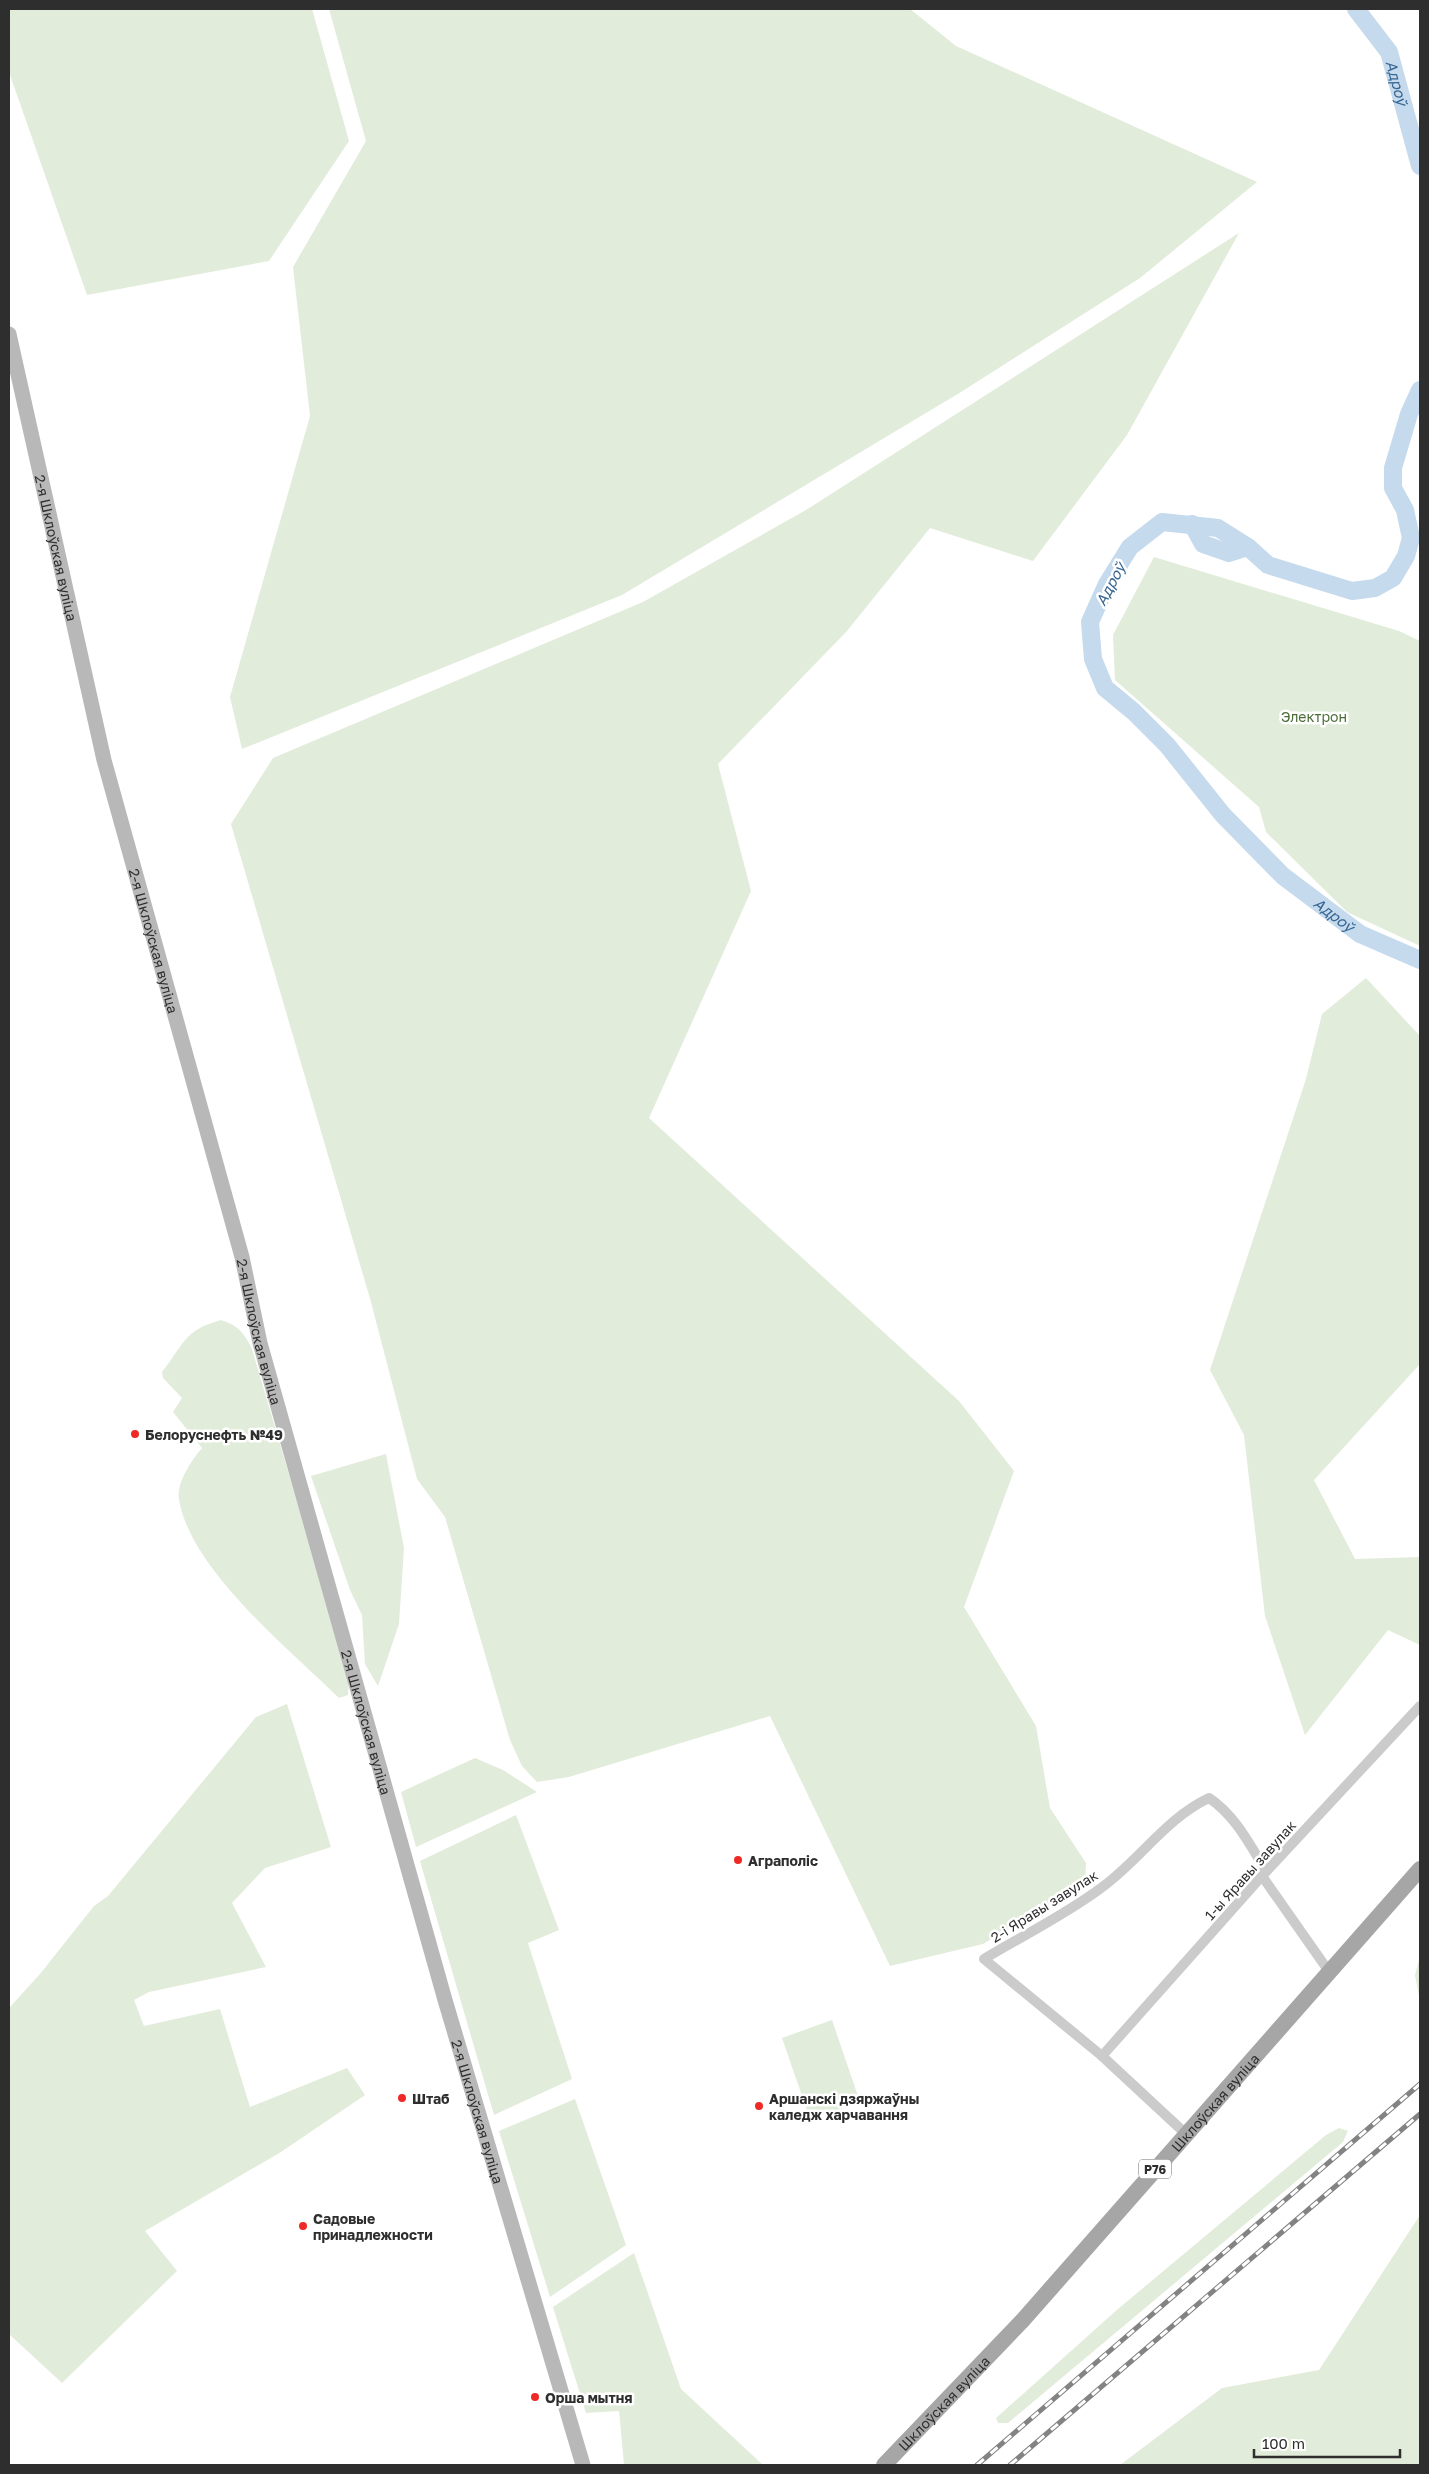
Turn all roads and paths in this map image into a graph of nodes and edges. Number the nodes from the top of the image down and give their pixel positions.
1 (9, 334) edge
2 (1420, 1706) edge
3 (1420, 1869) edge
4 (1264, 1873) junction
5 (1330, 1973) junction
6 (1102, 2056) junction
7 (1186, 2134) junction
8 (583, 2465) edge
9 (884, 2465) edge

1 - 8 street, 2-я Шклоўская вуліца
2 - 4 street, 1-ы Яравы завулак
3 - 5 main road, Шклоўская вуліца / Р76
4 - 5 street
4 - 6 street, 1-ы Яравы завулак
4 - 6 street, 2-і Яравы завулак
5 - 7 main road, Шклоўская вуліца / Р76
6 - 7 street
7 - 9 main road, Шклоўская вуліца / Р76

